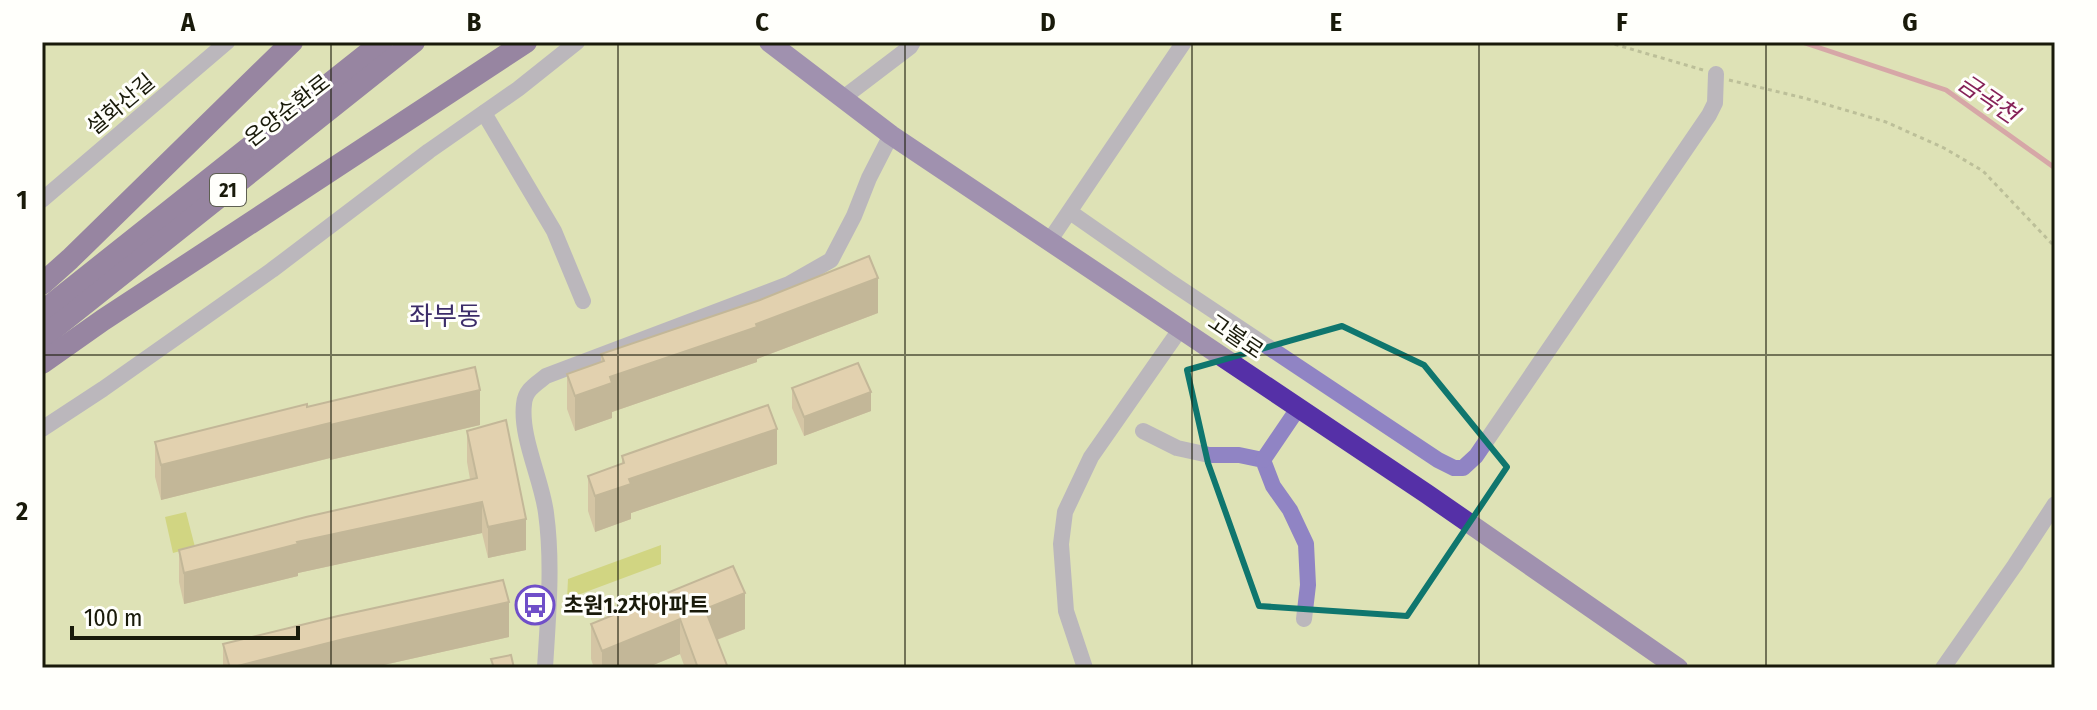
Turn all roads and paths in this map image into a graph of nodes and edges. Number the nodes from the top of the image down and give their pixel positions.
1 (227, 42) edge
2 (292, 42) edge
3 (382, 42) edge
4 (414, 42) edge
5 (526, 42) edge
6 (577, 42) edge
7 (769, 42) edge
8 (913, 42) edge
9 (1184, 42) edge
10 (1607, 42) edge
11 (1716, 74) junction
12 (843, 98) junction
13 (484, 113) junction
14 (891, 135) junction
15 (42, 199) edge
16 (1070, 212) junction
17 (1050, 240) junction
18 (2055, 247) edge
19 (42, 284) edge
20 (583, 301) dead end
21 (42, 312) edge
22 (1181, 328) junction
23 (42, 338) edge
24 (42, 363) edge
25 (1299, 407) junction
26 (42, 429) edge
27 (1143, 431) dead end
28 (1263, 460) junction
29 (2055, 504) edge
30 (1304, 619) dead end
31 (545, 668) edge
32 (1085, 668) edge
33 (1678, 668) edge
34 (1943, 668) edge

1 - 15 street, 설화산길
2 - 19 highway
3 - 21 highway, 온양순환로 / 21
4 - 23 highway, 온양순환로 / 21
5 - 24 highway
6 - 13 street
7 - 12 main road, 고불로
8 - 12 street
9 - 16 street
10 - 11 path
11 - 16 street
11 - 18 path
12 - 14 main road, 고불로
13 - 20 street
13 - 26 street
14 - 17 main road, 고불로
14 - 31 street
16 - 17 street
17 - 22 main road, 고불로
22 - 25 main road, 고불로
22 - 32 street
25 - 28 street
25 - 33 main road, 고불로
27 - 28 street
28 - 30 street
29 - 34 street

